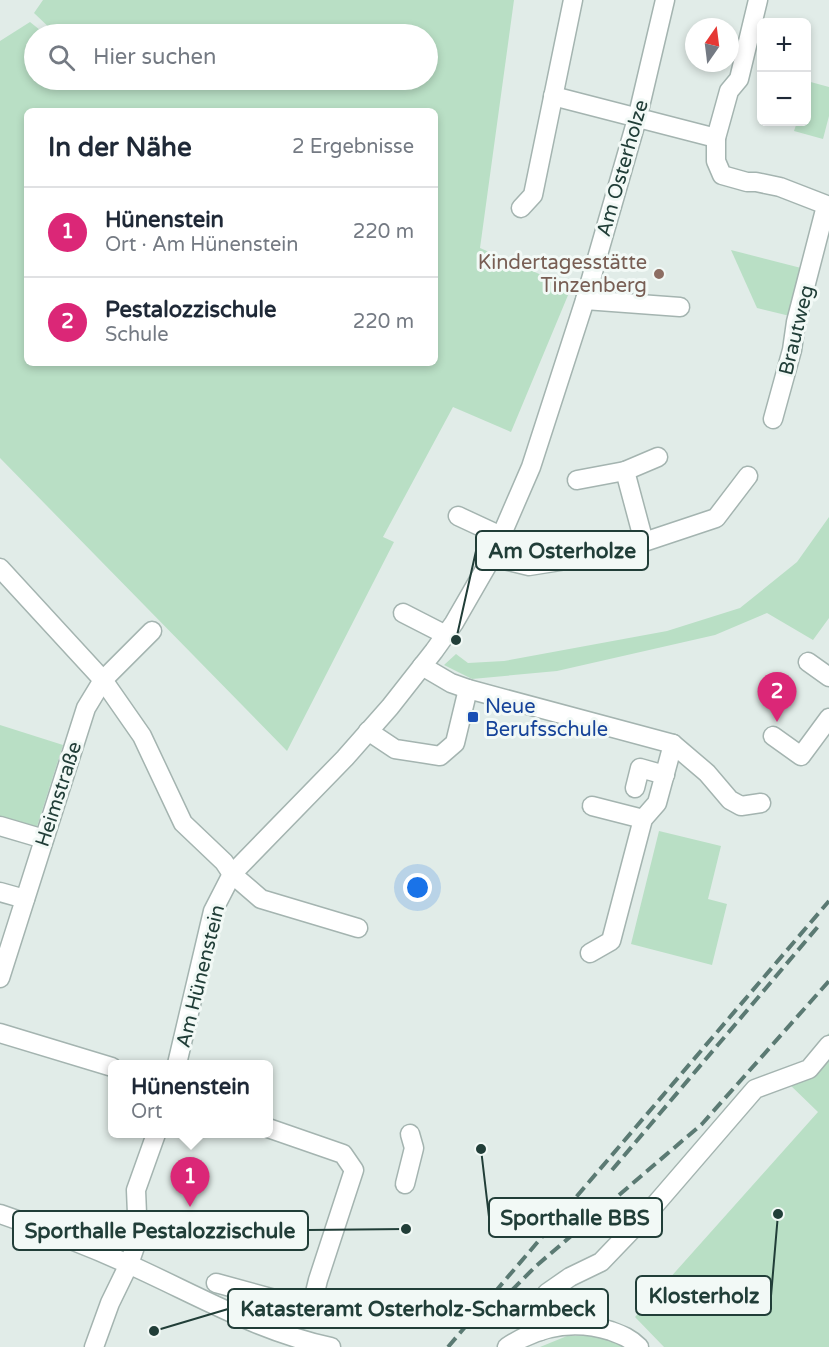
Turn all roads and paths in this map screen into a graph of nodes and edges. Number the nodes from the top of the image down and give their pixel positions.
1 (573, 0) edge
2 (665, 0) edge
3 (758, 0) edge
4 (553, 96) junction
5 (637, 118) junction
6 (716, 138) junction
7 (828, 206) edge
8 (520, 208) dead end
9 (585, 300) junction
10 (680, 307) dead end
11 (773, 419) dead end
12 (658, 457) dead end
13 (625, 471) junction
14 (748, 476) dead end
15 (578, 480) dead end
16 (458, 516) dead end
17 (501, 536) junction
18 (644, 542) junction
19 (492, 557) junction
20 (0, 568) edge
21 (403, 613) dead end
22 (152, 631) dead end
23 (446, 635) junction
24 (808, 663) dead end
25 (422, 666) junction
26 (829, 678) edge
27 (103, 680) junction
28 (468, 689) junction
29 (829, 718) edge
30 (368, 731) junction
31 (773, 736) dead end
32 (673, 744) junction
33 (665, 775) junction
34 (635, 788) dead end
35 (761, 803) dead end
36 (592, 806) dead end
37 (643, 819) junction
38 (0, 826) edge
39 (44, 839) junction
40 (232, 874) junction
41 (0, 892) edge
42 (25, 899) junction
43 (358, 928) dead end
44 (590, 953) dead end
45 (0, 978) edge
46 (0, 1034) edge
47 (829, 1045) edge
48 (178, 1060) edge
49 (108, 1065) edge
50 (273, 1130) edge
51 (410, 1134) dead end
52 (155, 1138) edge
53 (405, 1184) dead end
54 (0, 1214) edge
55 (129, 1264) junction
56 (216, 1283) dead end
57 (540, 1331) junction
58 (94, 1347) edge
59 (331, 1347) edge
60 (507, 1347) edge
61 (639, 1347) edge

1 - 4 street
2 - 5 street, Am Osterholze
3 - 6 street
4 - 5 street
4 - 8 street
5 - 6 street
5 - 9 street, Am Osterholze
6 - 7 street
7 - 11 street, Brautweg
9 - 10 street
9 - 17 street, Am Osterholze
12 - 13 street
13 - 15 street
13 - 18 street
14 - 18 street
16 - 17 street
17 - 19 street, Am Osterholze
18 - 19 street
19 - 23 street, Am Osterholze
20 - 27 street
21 - 23 street
22 - 27 street, Heimstraße
23 - 25 street, Am Osterholze
24 - 26 street
25 - 28 street
25 - 30 street, Am Osterholze
27 - 39 street, Heimstraße
27 - 40 street
28 - 30 street
28 - 32 street
29 - 31 street
30 - 40 street, Am Osterholze
32 - 33 street
32 - 35 street
33 - 34 street
33 - 37 street
36 - 37 street
37 - 44 street
38 - 39 street
39 - 42 street, Heimstraße
40 - 43 street
40 - 48 street, Am Hünenstein
41 - 42 street
42 - 45 street, Heimstraße
46 - 49 street
47 - 57 street
50 - 56 street
51 - 53 street
52 - 55 street
54 - 55 street
55 - 58 street
55 - 59 street
57 - 60 street
57 - 61 street

